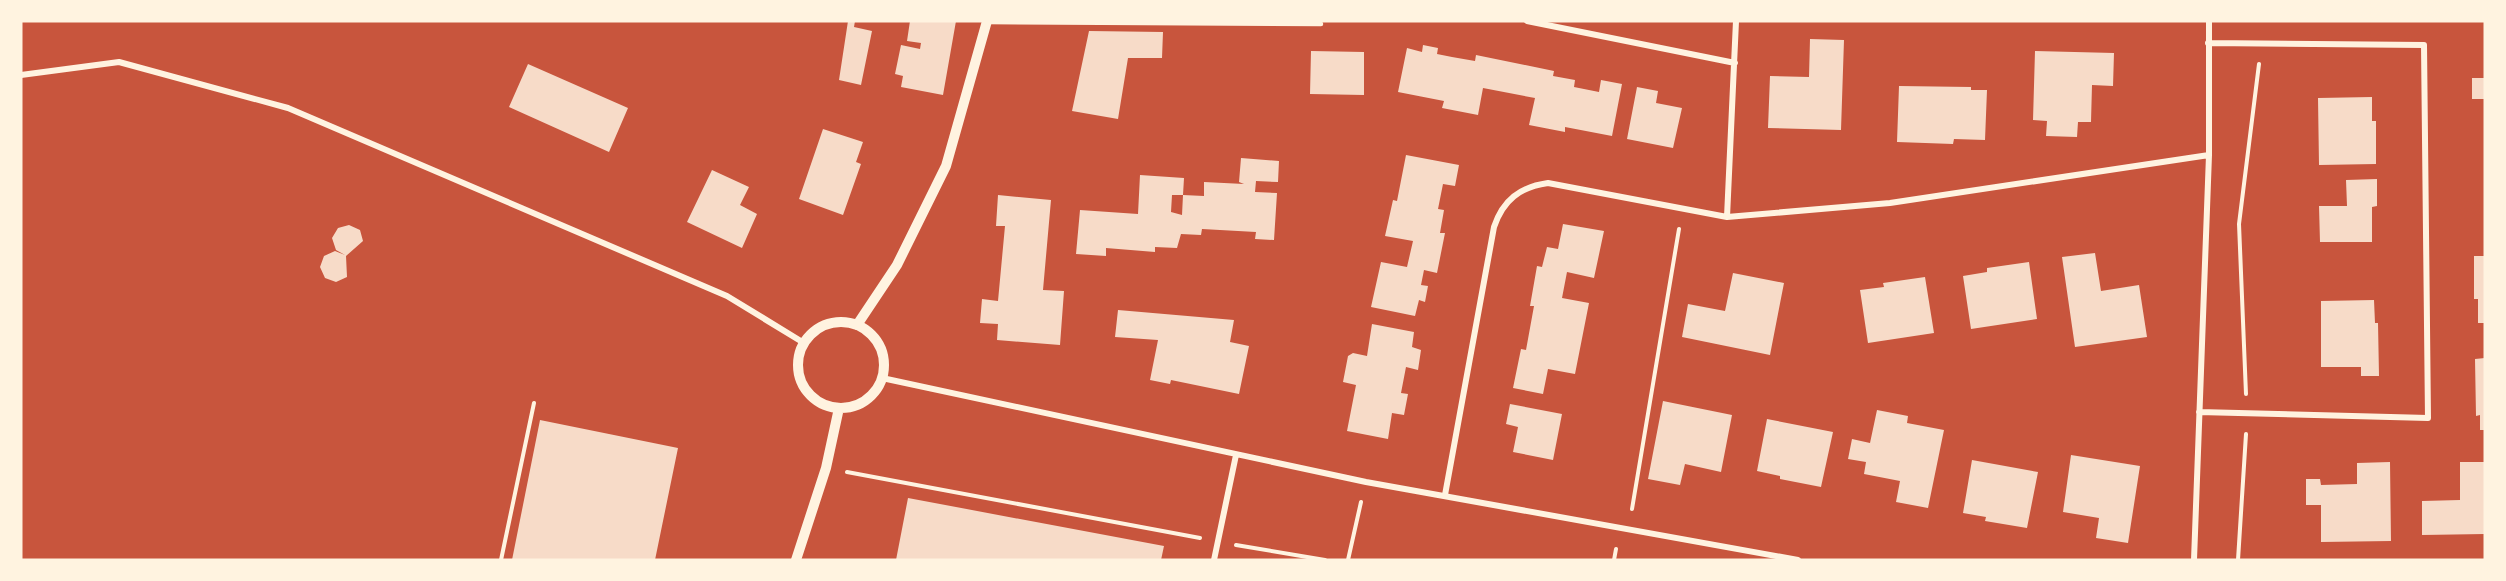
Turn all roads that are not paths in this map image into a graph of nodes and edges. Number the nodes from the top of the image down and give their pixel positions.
1 (987, 21) edge
2 (1527, 21) edge
3 (1736, 21) edge
4 (2209, 21) edge
5 (1321, 24) dead end
6 (2208, 44) junction
7 (1735, 63) junction
8 (21, 75) edge
9 (2209, 155) junction
10 (1727, 217) junction
11 (857, 325) junction
12 (804, 343) junction
13 (882, 378) junction
14 (839, 408) junction
15 (2199, 411) junction
16 (1236, 455) junction
17 (1445, 495) junction
18 (796, 560) edge
19 (1214, 560) edge
20 (1798, 560) edge
21 (2194, 560) edge

1 - 5 lane
1 - 11 street
2 - 7 street
3 - 7 street
4 - 6 street
6 - 9 street
6 - 15 street
7 - 10 street
8 - 12 street
9 - 10 street
9 - 15 street
10 - 17 street
11 - 12 street
11 - 13 street
12 - 14 street
13 - 14 street
13 - 16 street
14 - 18 street
15 - 21 street
16 - 17 street
16 - 19 street
17 - 20 street

